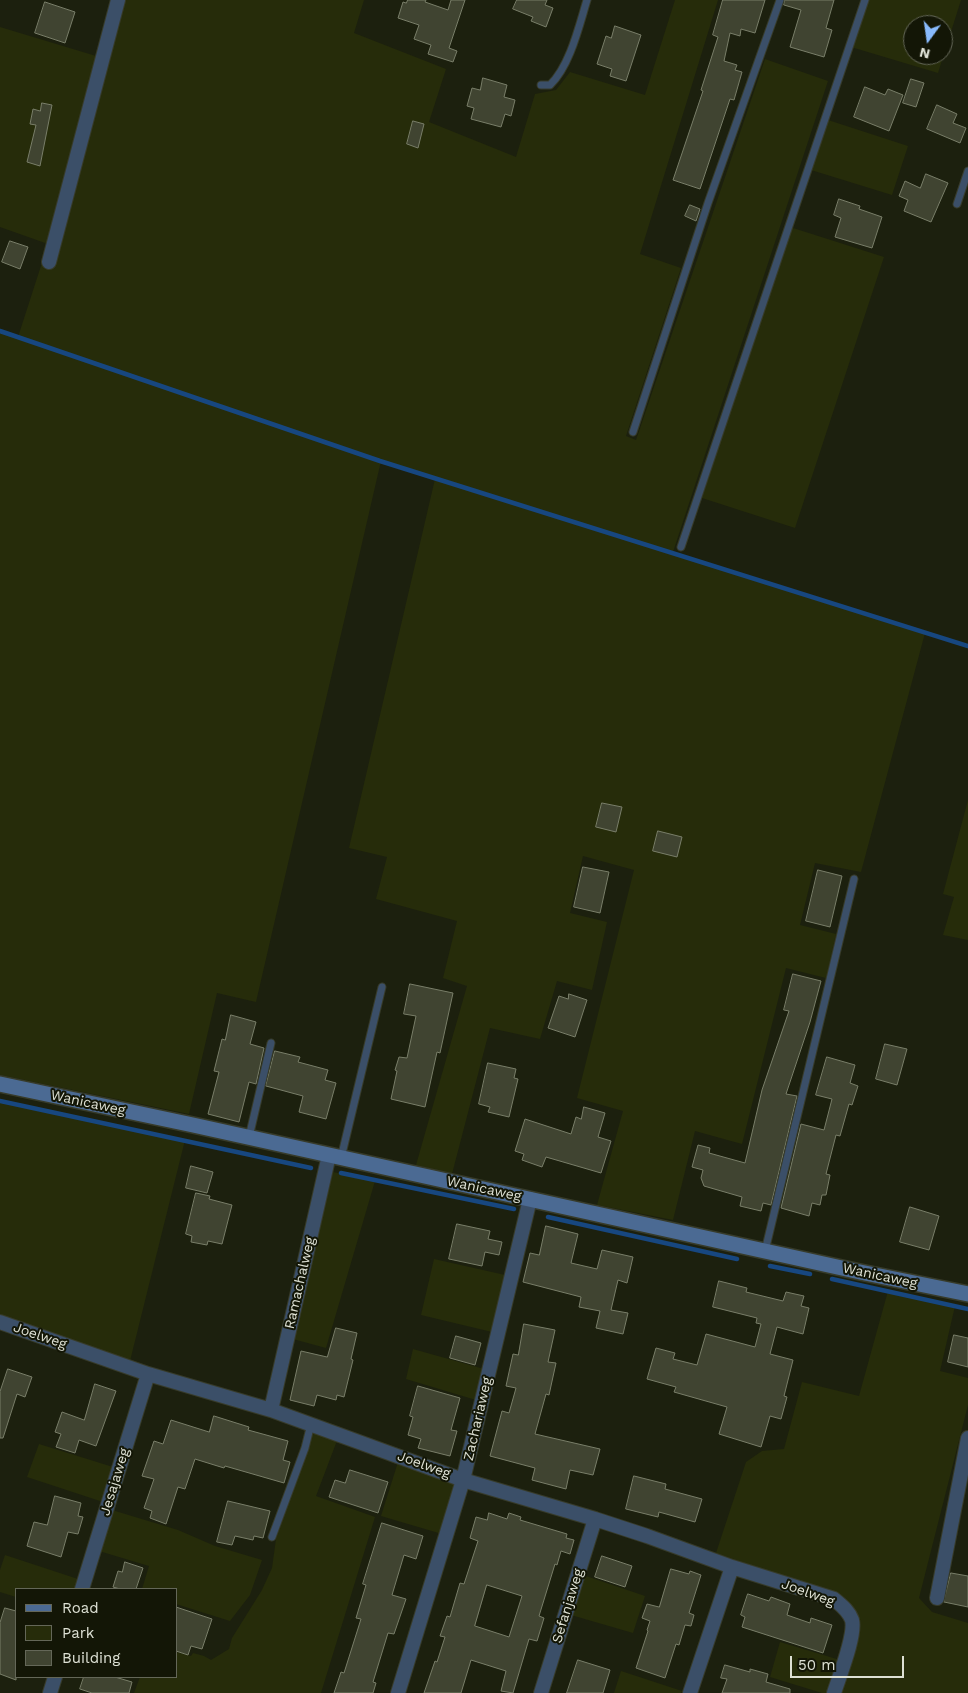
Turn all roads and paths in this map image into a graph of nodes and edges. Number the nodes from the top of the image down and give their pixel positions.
1 (118, 0) edge
2 (587, 0) edge
3 (780, 0) edge
4 (865, 0) edge
5 (541, 85) dead end
6 (968, 171) edge
7 (957, 204) dead end
8 (49, 262) dead end
9 (633, 432) dead end
10 (680, 547) dead end
11 (854, 879) dead end
12 (382, 987) dead end
13 (271, 1043) dead end
14 (0, 1084) edge
15 (249, 1137) junction
16 (335, 1157) junction
17 (530, 1199) junction
18 (765, 1252) junction
19 (968, 1294) edge
20 (0, 1322) edge
21 (148, 1374) junction
22 (271, 1410) junction
23 (311, 1424) junction
24 (968, 1438) edge
25 (463, 1480) junction
26 (595, 1519) junction
27 (272, 1537) dead end
28 (732, 1567) junction
29 (82, 1588) edge
30 (937, 1598) dead end
31 (55, 1678) edge
32 (50, 1693) edge
33 (398, 1693) edge
34 (541, 1693) edge
35 (690, 1693) edge
36 (834, 1693) edge

1 - 8 street
2 - 5 lane
3 - 9 lane
4 - 10 lane
6 - 7 lane
11 - 18 lane
12 - 16 lane, Ramachalweg
13 - 15 lane
14 - 15 street, Wanicaweg
15 - 16 street, Wanicaweg
16 - 17 street, Wanicaweg
16 - 22 street, Ramachalweg
17 - 18 street, Wanicaweg
17 - 25 street, Zachariaweg
18 - 19 street, Wanicaweg
20 - 21 street, Joelweg
21 - 22 street, Joelweg
21 - 29 street, Jesajaweg
22 - 23 street, Joelweg
23 - 25 street, Joelweg
23 - 27 lane
24 - 30 street
25 - 26 street, Joelweg
25 - 33 street, Zachariaweg
26 - 28 street, Joelweg
26 - 34 street, Sefanjaweg
28 - 35 street
28 - 36 street, Joelweg
31 - 32 street

